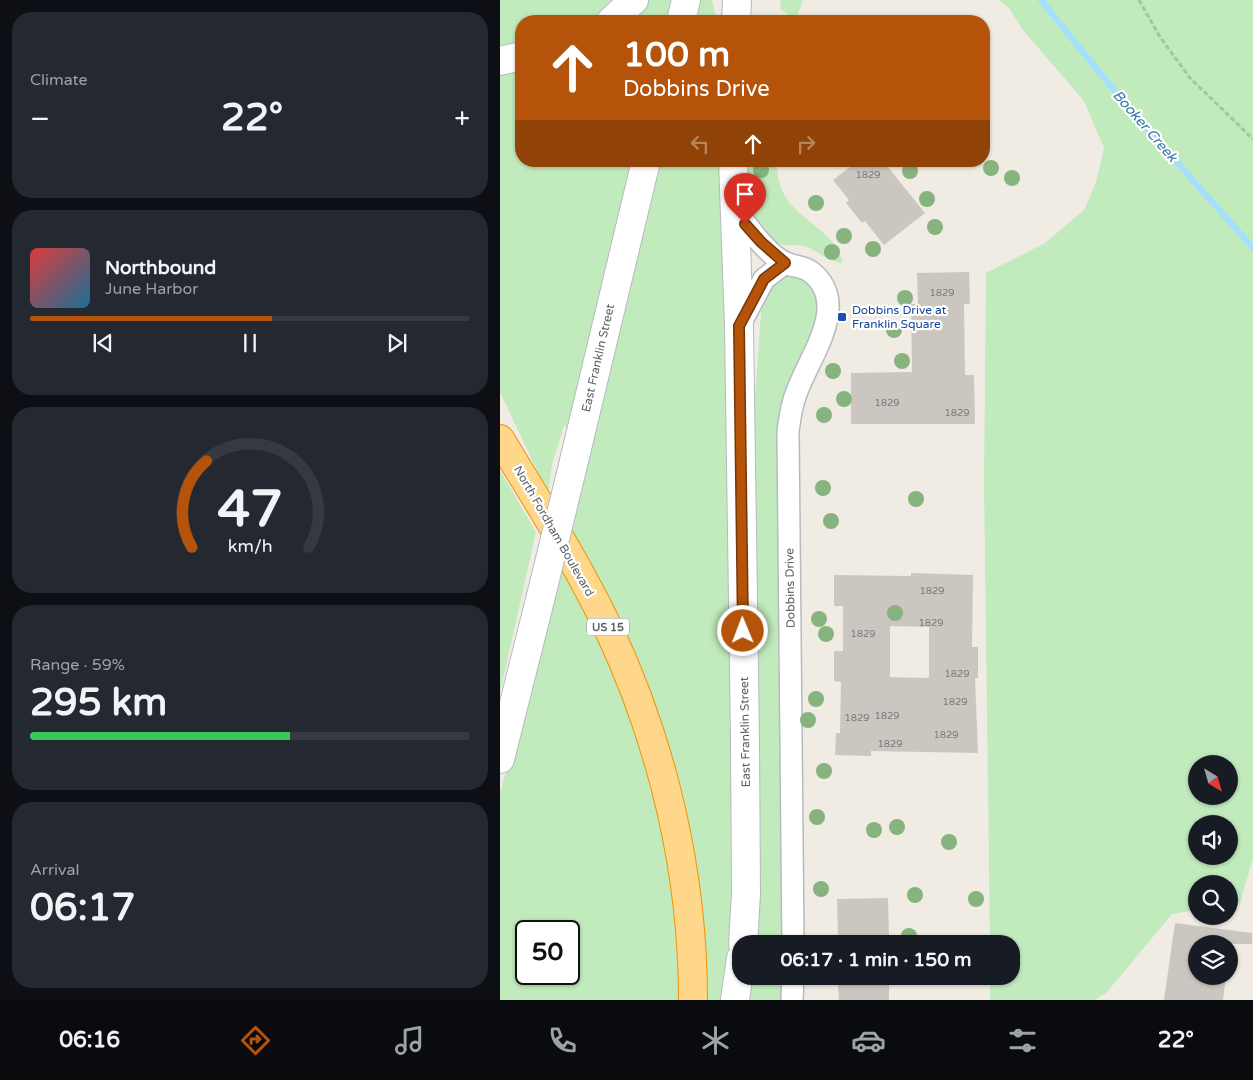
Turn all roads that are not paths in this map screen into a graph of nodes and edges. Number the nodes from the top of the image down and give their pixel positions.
1 (634, 0) edge
2 (686, 0) edge
3 (737, 0) edge
4 (617, 15) edge
5 (682, 15) edge
6 (736, 15) edge
7 (515, 57) edge
8 (500, 61) edge
9 (645, 167) edge
10 (733, 167) edge
11 (735, 208) junction
12 (785, 263) junction
13 (739, 326) junction
14 (500, 430) edge
15 (505, 448) edge
16 (500, 759) edge
17 (743, 935) edge
18 (793, 935) edge
19 (737, 985) edge
20 (793, 985) edge
21 (693, 1000) edge
22 (735, 1000) edge
23 (792, 1000) edge

1 - 4 main road
2 - 5 main road
3 - 6 main road
7 - 8 main road
9 - 16 main road, East Franklin Street, bridge
10 - 11 main road, East Franklin Street
11 - 12 street, Dobbins Drive
11 - 13 main road, East Franklin Street
12 - 13 street
12 - 18 street, Dobbins Drive
13 - 17 main road, East Franklin Street
14 - 15 highway, North Fordham Boulevard
15 - 21 highway, North Fordham Boulevard / US 15
19 - 22 main road
20 - 23 street

